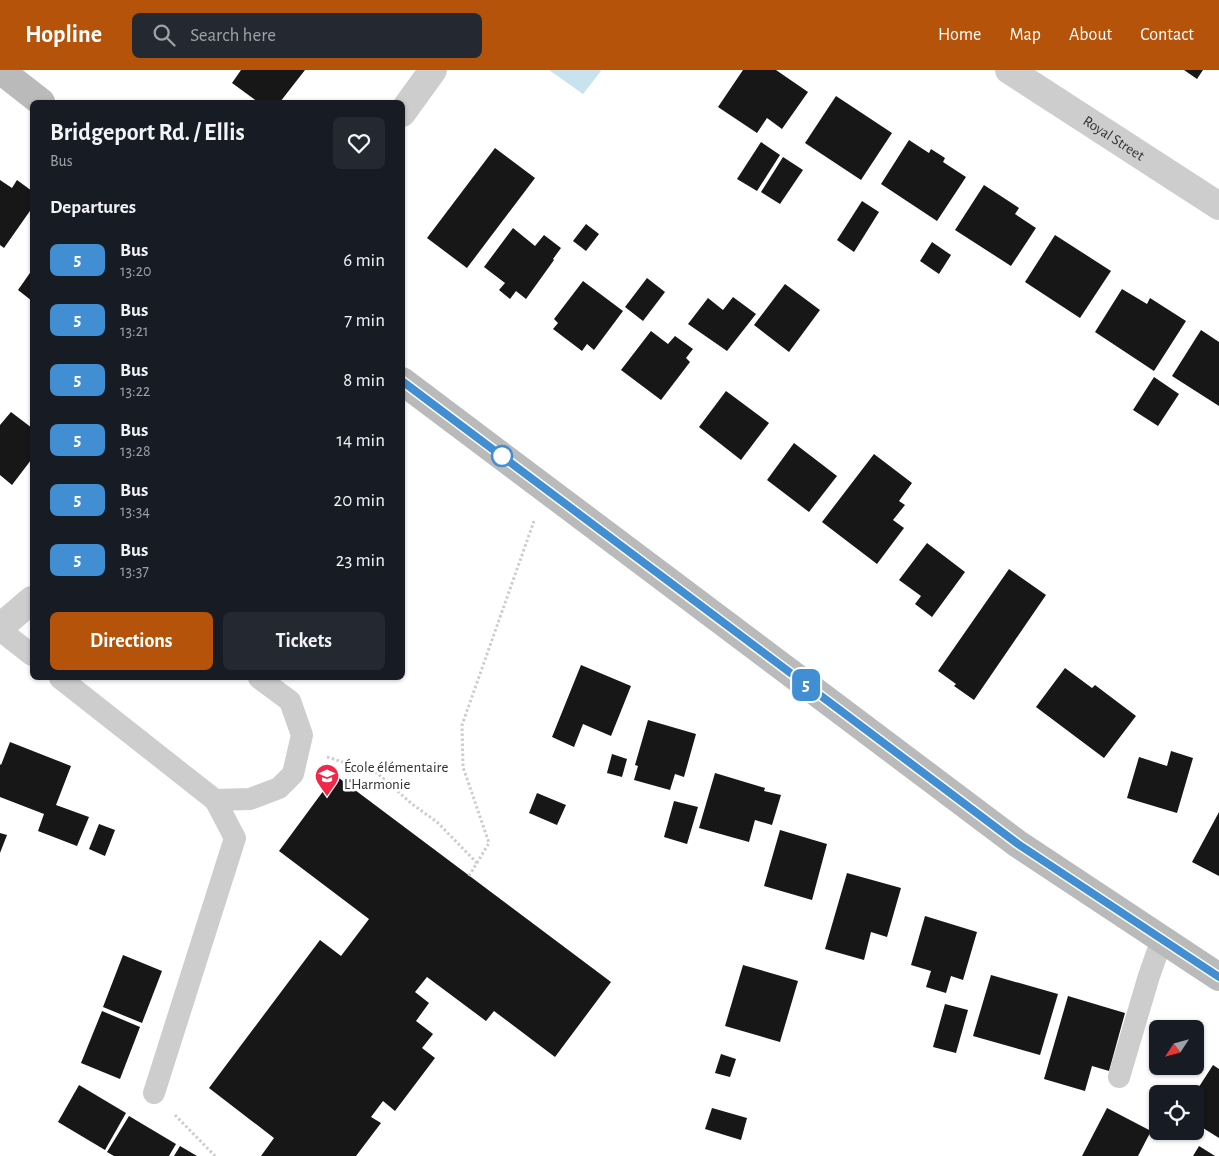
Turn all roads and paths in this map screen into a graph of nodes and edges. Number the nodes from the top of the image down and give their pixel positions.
1 (0, 70) edge
2 (433, 70) edge
3 (1009, 70) edge
4 (39, 100) edge
5 (405, 109) edge
6 (1219, 206) edge
7 (405, 383) edge
8 (534, 520) dead end
9 (30, 602) edge
10 (0, 629) edge
11 (30, 653) edge
12 (63, 680) edge
13 (262, 680) edge
14 (299, 751) junction
15 (215, 800) junction
16 (477, 863) junction
17 (469, 876) dead end
18 (1162, 939) junction
19 (1219, 977) edge
20 (1119, 1077) dead end
21 (154, 1093) joint
22 (215, 1156) edge

1 - 4 main road
2 - 5 street
3 - 6 street, Royal Street
7 - 18 main road
8 - 16 path
9 - 10 street
10 - 11 lane
12 - 15 lane
13 - 14 lane
14 - 15 lane
14 - 16 path
15 - 21 lane
16 - 17 path
18 - 19 main road
18 - 20 lane
21 - 22 path

